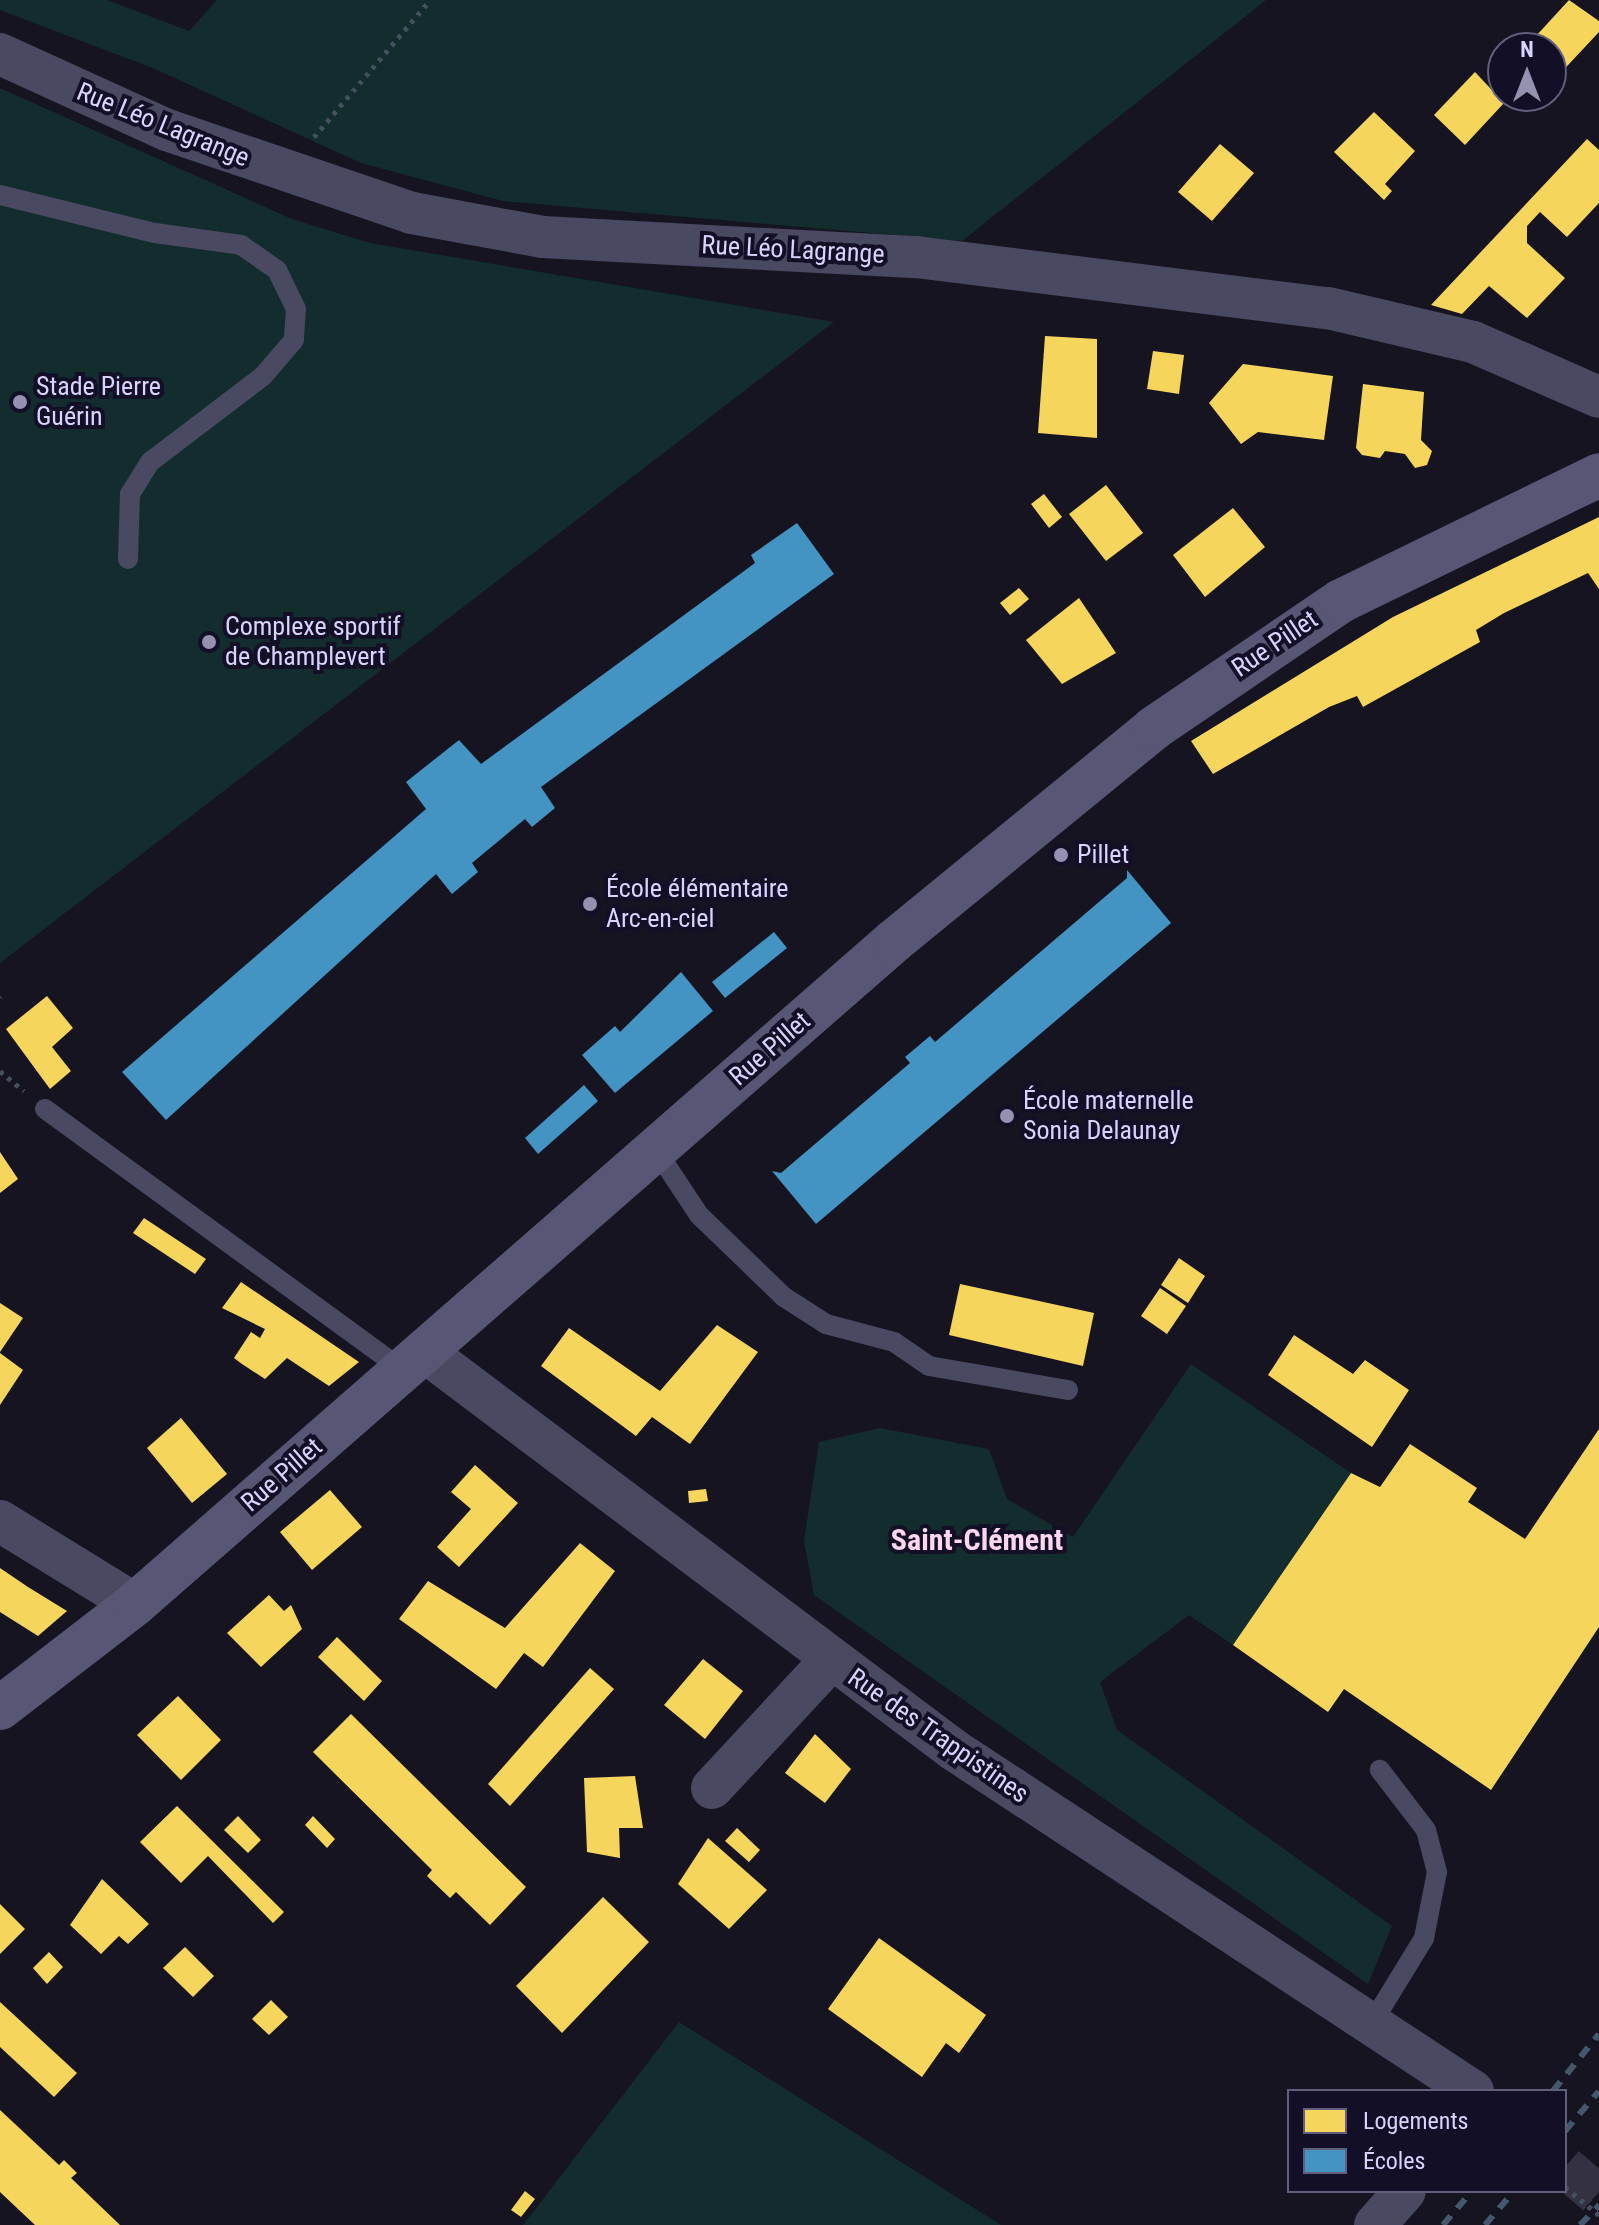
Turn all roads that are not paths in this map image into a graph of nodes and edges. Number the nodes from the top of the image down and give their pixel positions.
1 (0, 54) edge
2 (0, 195) edge
3 (1599, 397) edge
4 (1599, 475) edge
5 (128, 559) dead end
6 (45, 1109) dead end
7 (656, 1150) junction
8 (414, 1361) junction
9 (1068, 1390) dead end
10 (0, 1521) edge
11 (135, 1604) junction
12 (830, 1661) junction
13 (0, 1708) edge
14 (1380, 1770) dead end
15 (712, 1788) dead end
16 (1372, 2023) junction
17 (1470, 2089) edge
18 (1403, 2193) edge
19 (1375, 2225) edge

1 - 3 street, Rue Léo Lagrange
2 - 5 lane
4 - 7 street, Rue Pillet
6 - 8 lane
7 - 8 street, Rue Pillet
7 - 9 lane
8 - 11 street, Rue Pillet
8 - 12 street, Rue des Trappistines
10 - 11 street
11 - 13 street, Rue Pillet
12 - 15 street
12 - 16 street, Rue des Trappistines
14 - 16 lane
16 - 17 street, Rue des Trappistines
18 - 19 street

